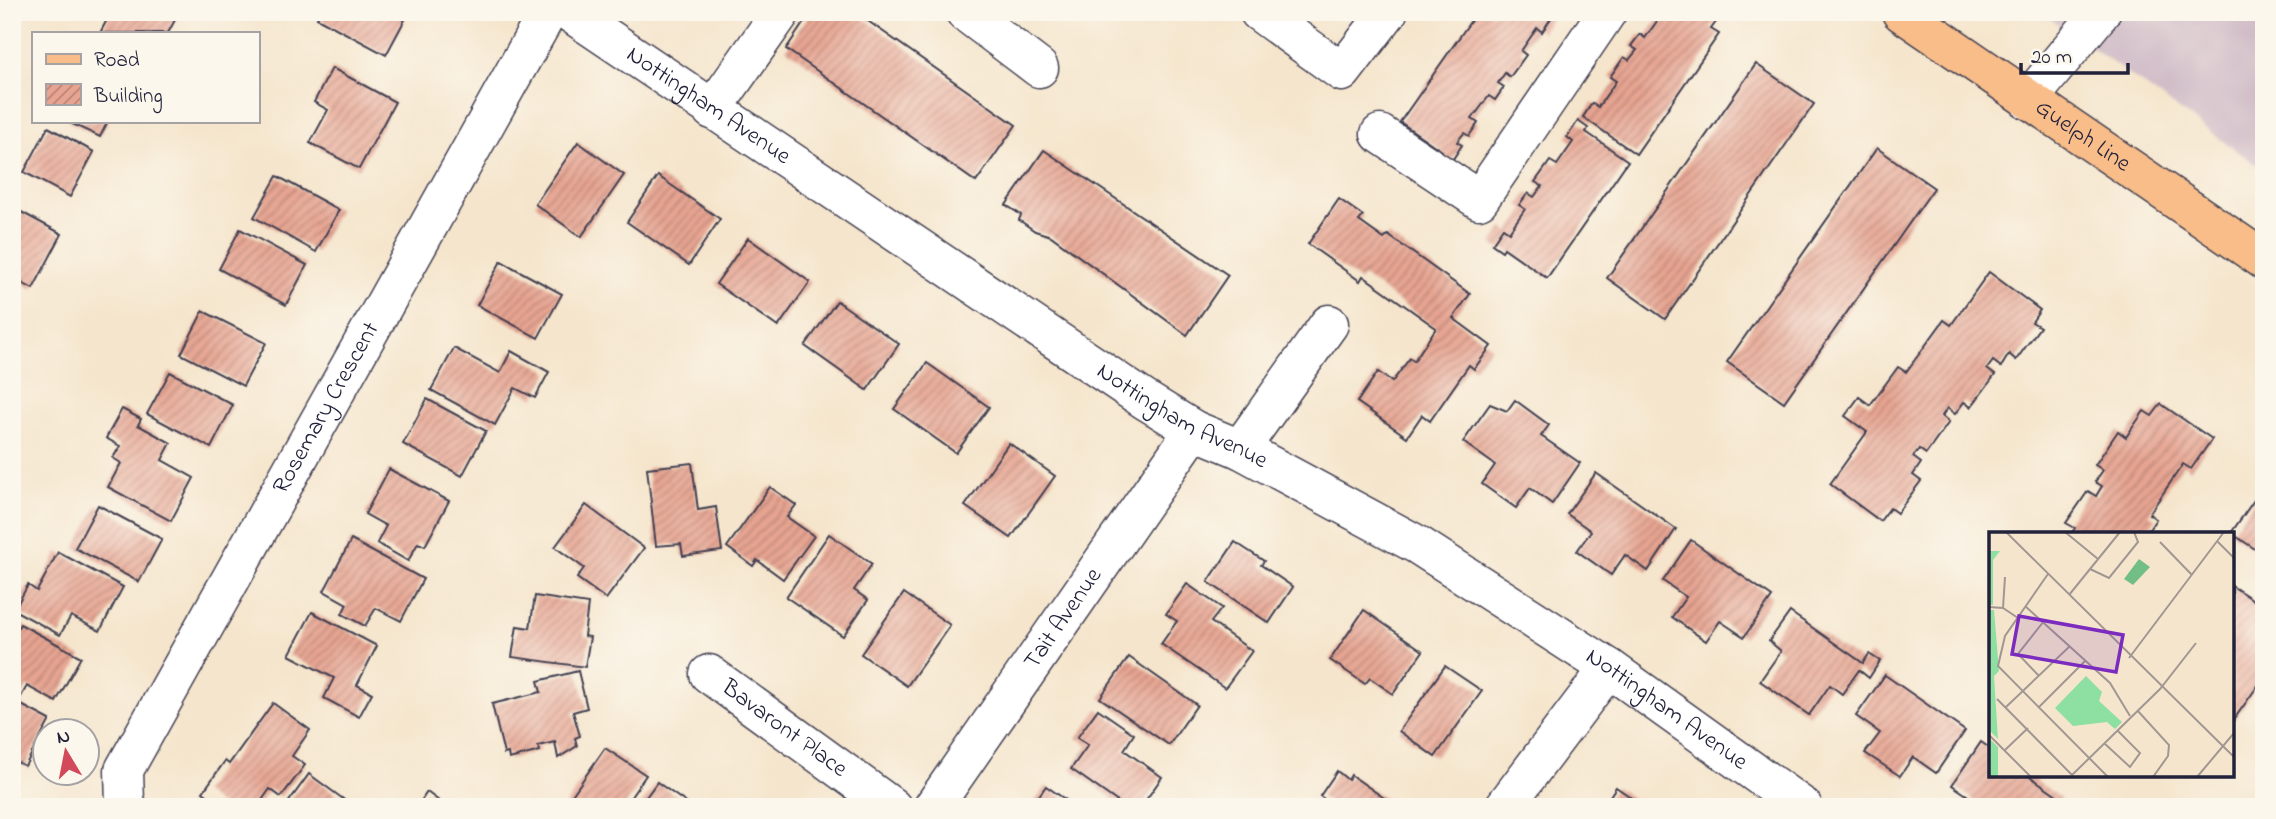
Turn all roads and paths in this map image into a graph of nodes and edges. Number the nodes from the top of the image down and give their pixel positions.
1 (781, 12) edge
2 (965, 12) edge
3 (1259, 12) edge
4 (1388, 12) edge
5 (1607, 12) edge
6 (1901, 12) edge
7 (2101, 12) edge
8 (569, 14) edge
9 (1039, 68) dead end
10 (2028, 100) junction
11 (712, 110) junction
12 (1380, 134) dead end
13 (2264, 260) edge
14 (1329, 324) dead end
15 (1194, 430) junction
16 (1240, 449) junction
17 (1609, 668) junction
18 (709, 674) dead end
19 (128, 807) edge
20 (892, 807) edge
21 (933, 807) edge
22 (1504, 807) edge
23 (1802, 807) edge

1 - 11 street
2 - 9 street
3 - 4 street
5 - 12 street
6 - 10 main road, Guelph Line
7 - 10 street
8 - 11 street, Nottingham Avenue
8 - 19 street, Rosemary Crescent
10 - 13 main road, Guelph Line
11 - 15 street, Nottingham Avenue
14 - 16 street
15 - 16 street, Nottingham Avenue
15 - 21 street, Tait Avenue
16 - 17 street, Nottingham Avenue
17 - 22 street
17 - 23 street, Nottingham Avenue
18 - 20 street, Bavaront Place

